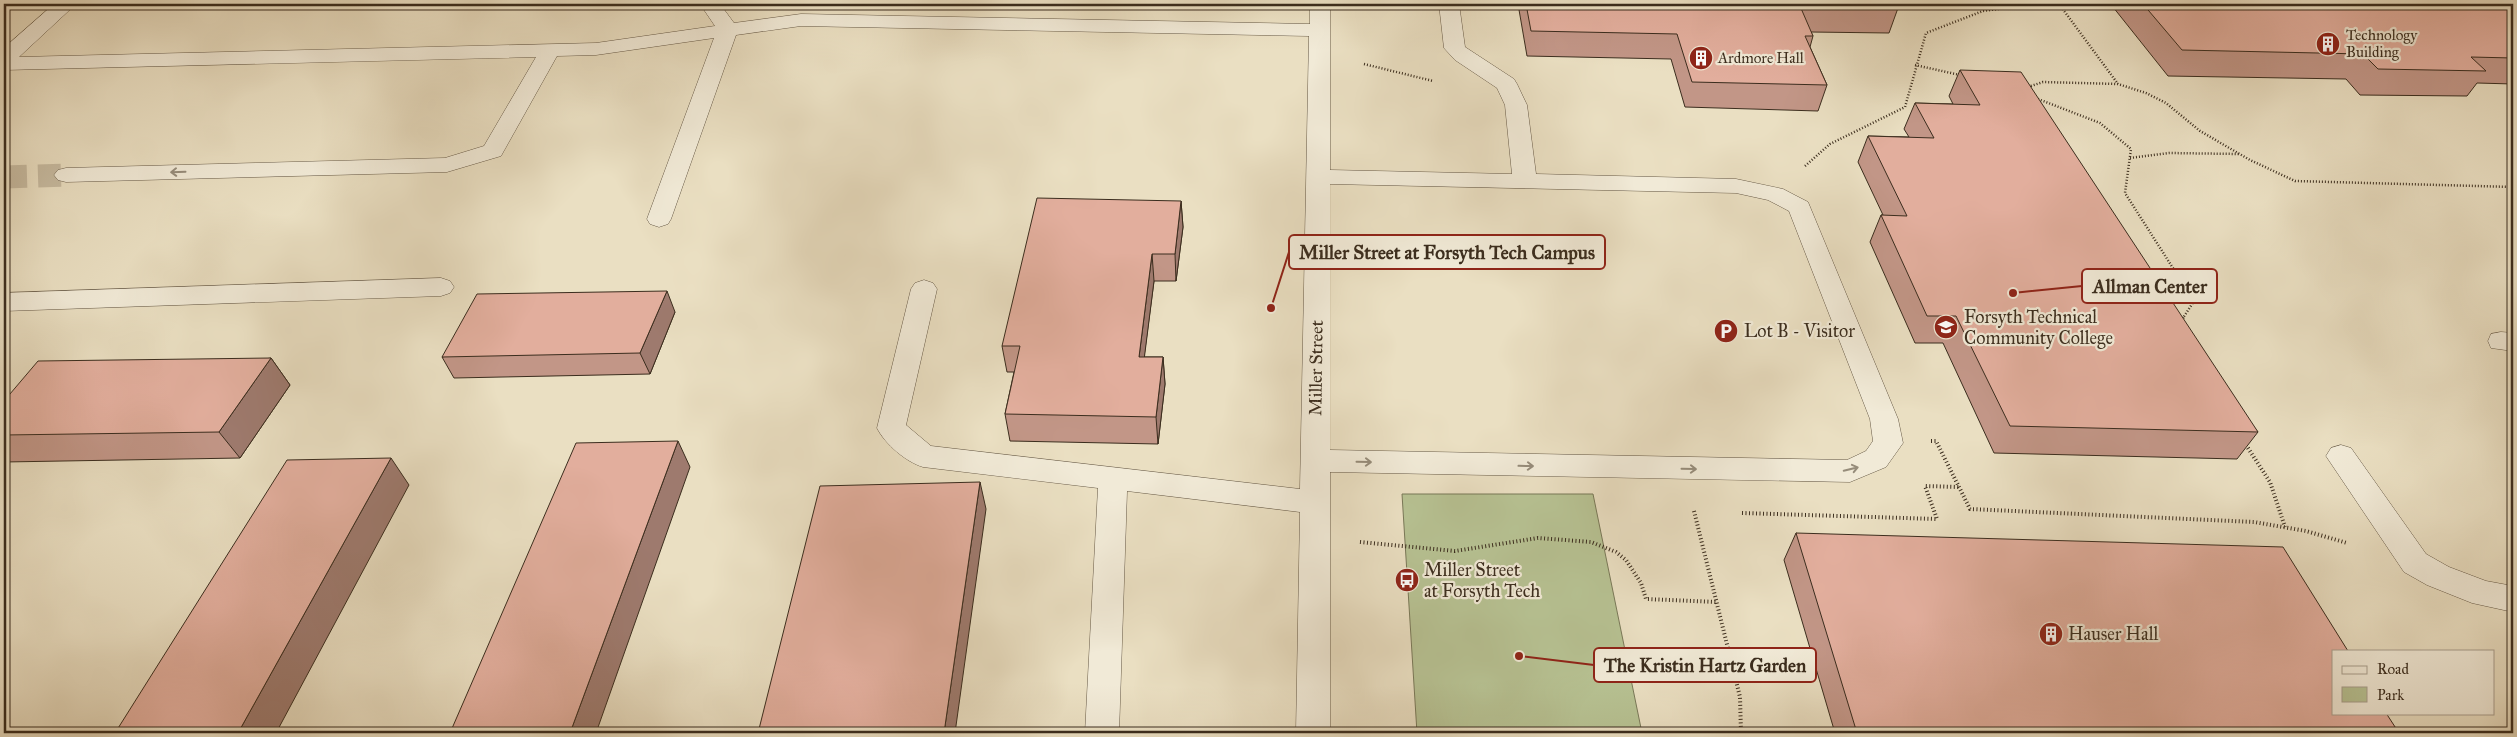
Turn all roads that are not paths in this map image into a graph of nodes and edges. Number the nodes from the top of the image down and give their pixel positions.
1 (66, 4) edge
2 (710, 4) edge
3 (1044, 4) edge
4 (1449, 4) edge
5 (1320, 17) edge
6 (1041, 24) junction
7 (728, 30) junction
8 (550, 50) junction
9 (4, 59) edge
10 (4, 64) edge
11 (66, 175) tunnel mouth
12 (1318, 177) junction
13 (1525, 182) junction
14 (659, 219) dead end
15 (441, 287) dead end
16 (924, 290) dead end
17 (4, 302) edge
18 (2341, 456) dead end
19 (1315, 461) junction
20 (1113, 478) junction
21 (1315, 502) junction
22 (2513, 599) edge
23 (1102, 733) edge
24 (1313, 733) edge

1 - 9 street
2 - 7 street
3 - 6 street
4 - 13 street
5 - 6 street
5 - 12 street, Miller Street
6 - 7 street
7 - 8 street
7 - 14 street
8 - 10 street
8 -> 11 street
12 - 13 street
12 - 19 street, Miller Street
19 -> 13 street
15 - 17 street
16 - 20 street
18 - 22 street
19 - 21 street, Miller Street
20 - 21 street
20 - 23 street
21 - 24 street, Miller Street

